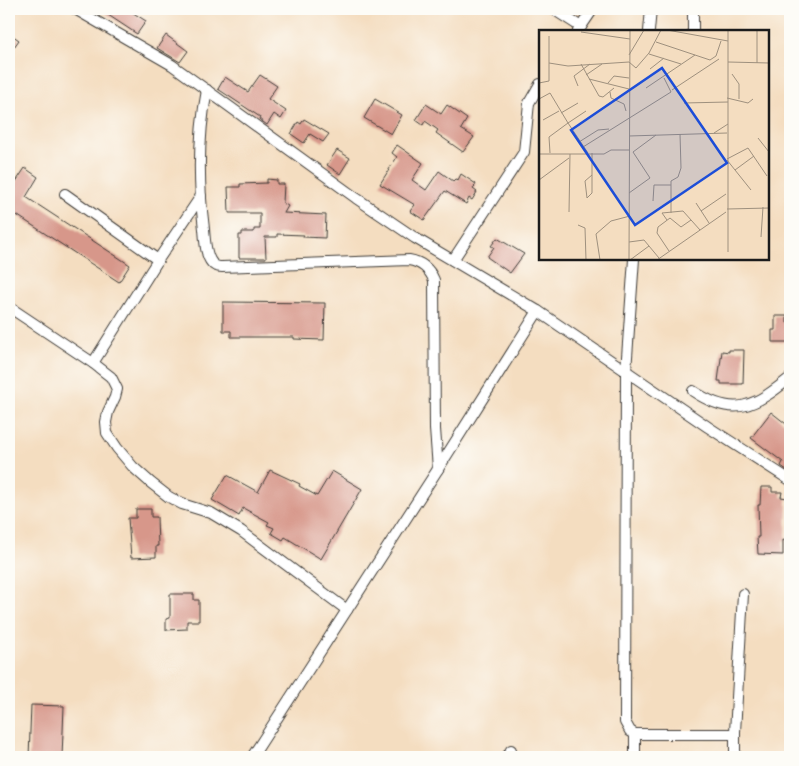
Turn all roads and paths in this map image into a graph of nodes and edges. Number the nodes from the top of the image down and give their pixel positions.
1 (75, 9) edge
2 (553, 9) edge
3 (594, 9) edge
4 (651, 9) edge
5 (693, 9) edge
6 (579, 29) edge
7 (649, 30) edge
8 (693, 30) edge
9 (539, 85) edge
10 (207, 90) junction
11 (66, 194) dead end
12 (201, 196) junction
13 (158, 260) junction
14 (453, 260) junction
15 (634, 260) edge
16 (9, 306) edge
17 (538, 311) junction
18 (93, 363) junction
19 (626, 371) junction
20 (790, 378) edge
21 (693, 391) dead end
22 (438, 469) junction
23 (790, 480) edge
24 (743, 594) dead end
25 (347, 610) junction
26 (635, 734) junction
27 (735, 734) junction
28 (252, 757) edge
29 (635, 757) edge
30 (736, 757) edge

1 - 10 street
2 - 6 street
3 - 6 street
4 - 7 street
5 - 8 street
9 - 14 street
10 - 12 street
10 - 14 street
11 - 13 street
12 - 13 street
12 - 22 street
13 - 18 street
14 - 17 street
15 - 19 street
16 - 18 street
17 - 19 street
17 - 22 street
18 - 25 street
19 - 23 street
19 - 26 street
20 - 21 street
22 - 25 street
24 - 27 street
25 - 28 street
26 - 27 street
26 - 29 street
27 - 30 street

